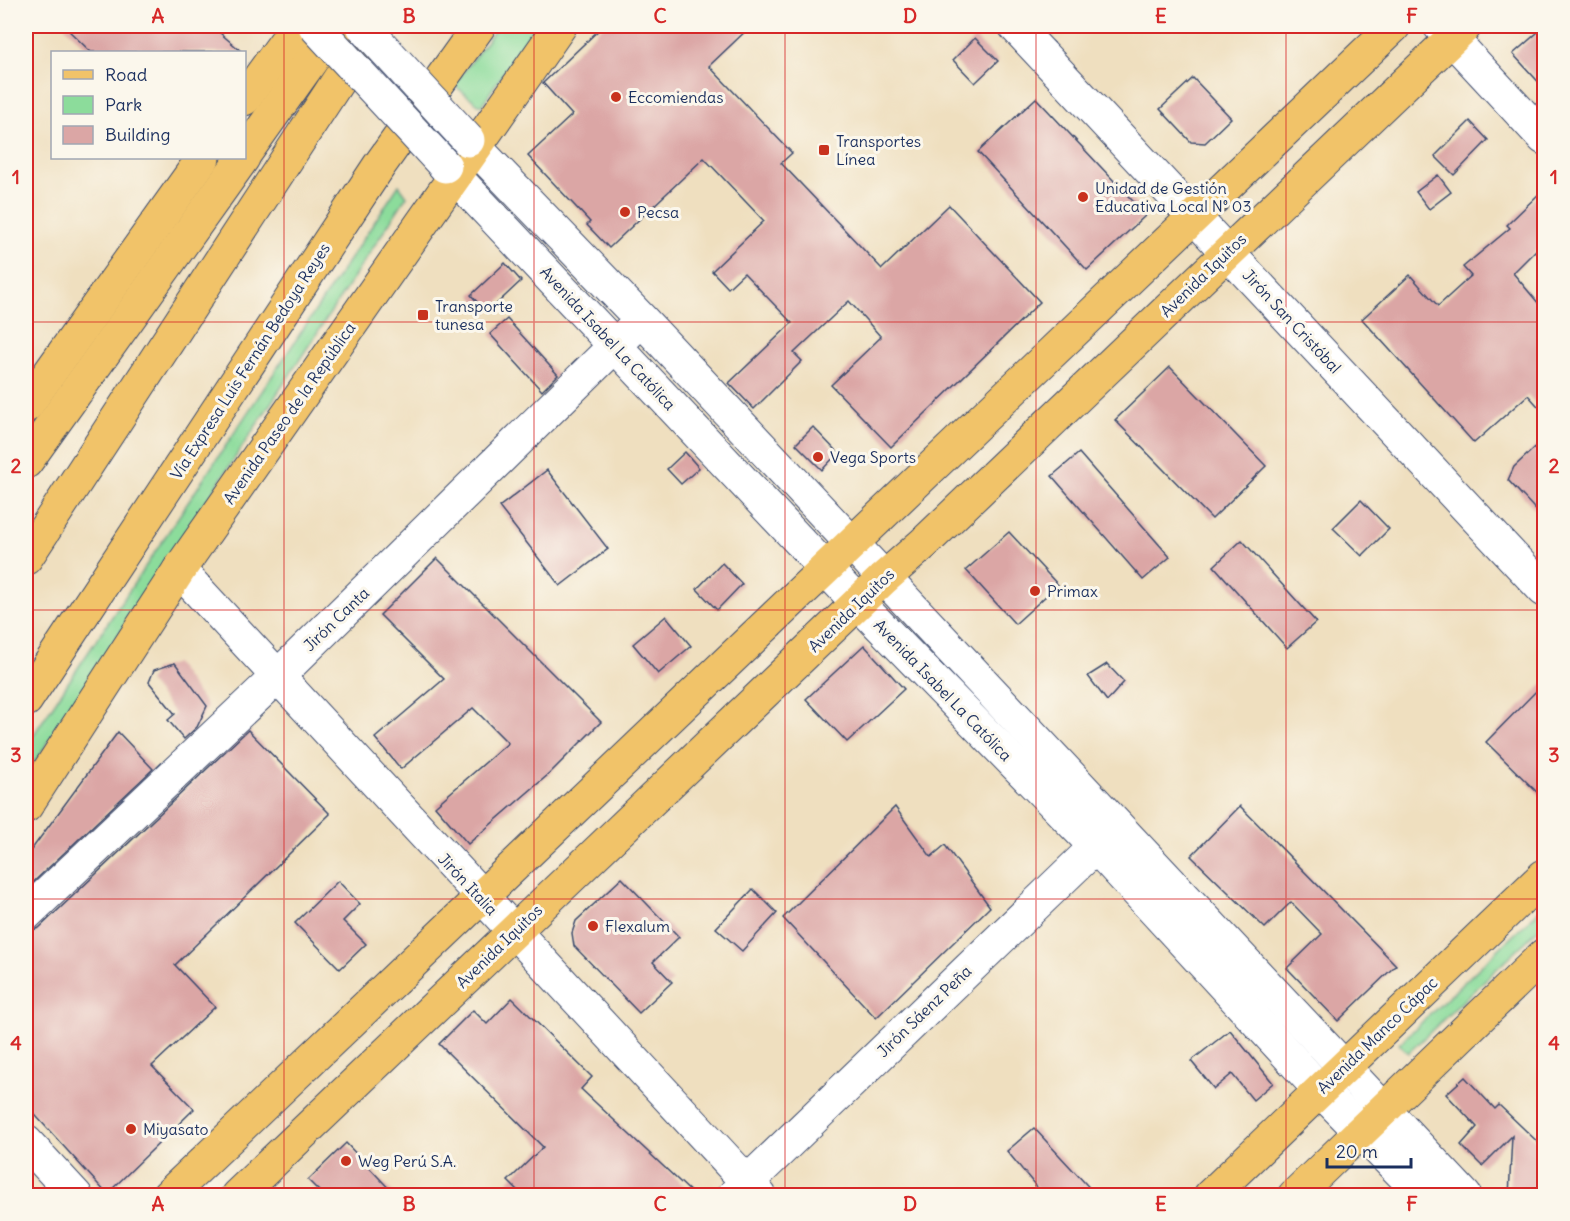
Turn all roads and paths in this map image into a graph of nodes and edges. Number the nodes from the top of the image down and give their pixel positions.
1 (297, 26) edge
2 (315, 26) edge
3 (336, 26) edge
4 (363, 26) edge
5 (374, 26) edge
6 (479, 26) edge
7 (560, 26) edge
8 (1015, 26) edge
9 (1394, 26) edge
10 (1452, 30) edge
11 (246, 96) edge
12 (1545, 138) edge
13 (472, 143) junction
14 (246, 153) edge
15 (202, 159) edge
16 (242, 159) edge
17 (450, 171) junction
18 (1193, 215) junction
19 (1227, 252) junction
20 (642, 320) junction
21 (615, 346) junction
22 (26, 406) edge
23 (26, 462) edge
24 (849, 542) junction
25 (26, 558) edge
26 (825, 568) junction
27 (179, 570) junction
28 (883, 579) junction
29 (1545, 590) edge
30 (858, 603) junction
31 (277, 677) junction
32 (26, 700) edge
33 (26, 806) edge
34 (1106, 837) junction
35 (1545, 876) edge
36 (481, 898) junction
37 (26, 914) edge
38 (514, 932) junction
39 (1545, 955) edge
40 (1343, 1067) junction
41 (1320, 1090) junction
42 (1372, 1120) junction
43 (26, 1142) edge
44 (746, 1191) edge
45 (76, 1196) edge
46 (168, 1196) edge
47 (237, 1196) edge
48 (1210, 1196) edge
49 (1294, 1196) edge
50 (1424, 1196) edge
51 (1465, 1196) edge

1 - 11 main road
2 - 17 street, Avenida Isabel La Católica, bridge
3 - 14 main road
4 - 13 street, Avenida Isabel La Católica, bridge
5 - 25 main road
6 - 32 main road, Vía Expresa Luis Fernán Bedoya Reyes
7 - 13 main road, Avenida Paseo de la República
8 - 18 street, Jirón San Cristóbal
9 - 18 main road
10 - 12 street
10 - 19 main road, Avenida Iquitos
13 - 17 main road, Avenida Paseo de la República
13 - 20 street, Avenida Isabel La Católica
15 - 22 main road
16 - 23 main road
17 - 21 street, Avenida Isabel La Católica
17 - 27 main road, Avenida Paseo de la República
18 - 19 street, Jirón San Cristóbal
18 - 24 main road
19 - 28 main road, Avenida Iquitos
19 - 29 street, Jirón San Cristóbal
20 - 21 street, Jirón Canta
20 - 24 street, Avenida Isabel La Católica
21 - 26 street, Avenida Isabel La Católica
21 - 31 street, Jirón Canta
24 - 26 main road
24 - 28 street, Avenida Isabel La Católica
26 - 30 street, Avenida Isabel La Católica
26 - 36 main road
27 - 31 street, Jirón Italia
27 - 33 main road, Avenida Paseo de la República
28 - 30 main road, Avenida Iquitos
28 - 34 street, Avenida Isabel La Católica
30 - 34 street, Avenida Isabel La Católica
30 - 38 main road, Avenida Iquitos
31 - 36 street, Jirón Italia
31 - 37 street, Jirón Canta
34 - 40 street, Avenida Isabel La Católica
34 - 41 street, Avenida Isabel La Católica
34 - 44 street, Jirón Sáenz Peña
35 - 40 main road, Avenida Manco Cápac
36 - 38 street, Jirón Italia
36 - 46 main road
38 - 44 street, Jirón Italia
38 - 47 main road, Avenida Iquitos
39 - 42 main road
40 - 41 main road, Avenida Manco Cápac
40 - 42 street, Avenida Isabel La Católica
41 - 42 street, Avenida Isabel La Católica
41 - 48 main road, Avenida Manco Cápac
42 - 49 main road
42 - 50 street, Avenida Isabel La Católica
42 - 51 street, Avenida Isabel La Católica
43 - 45 street

